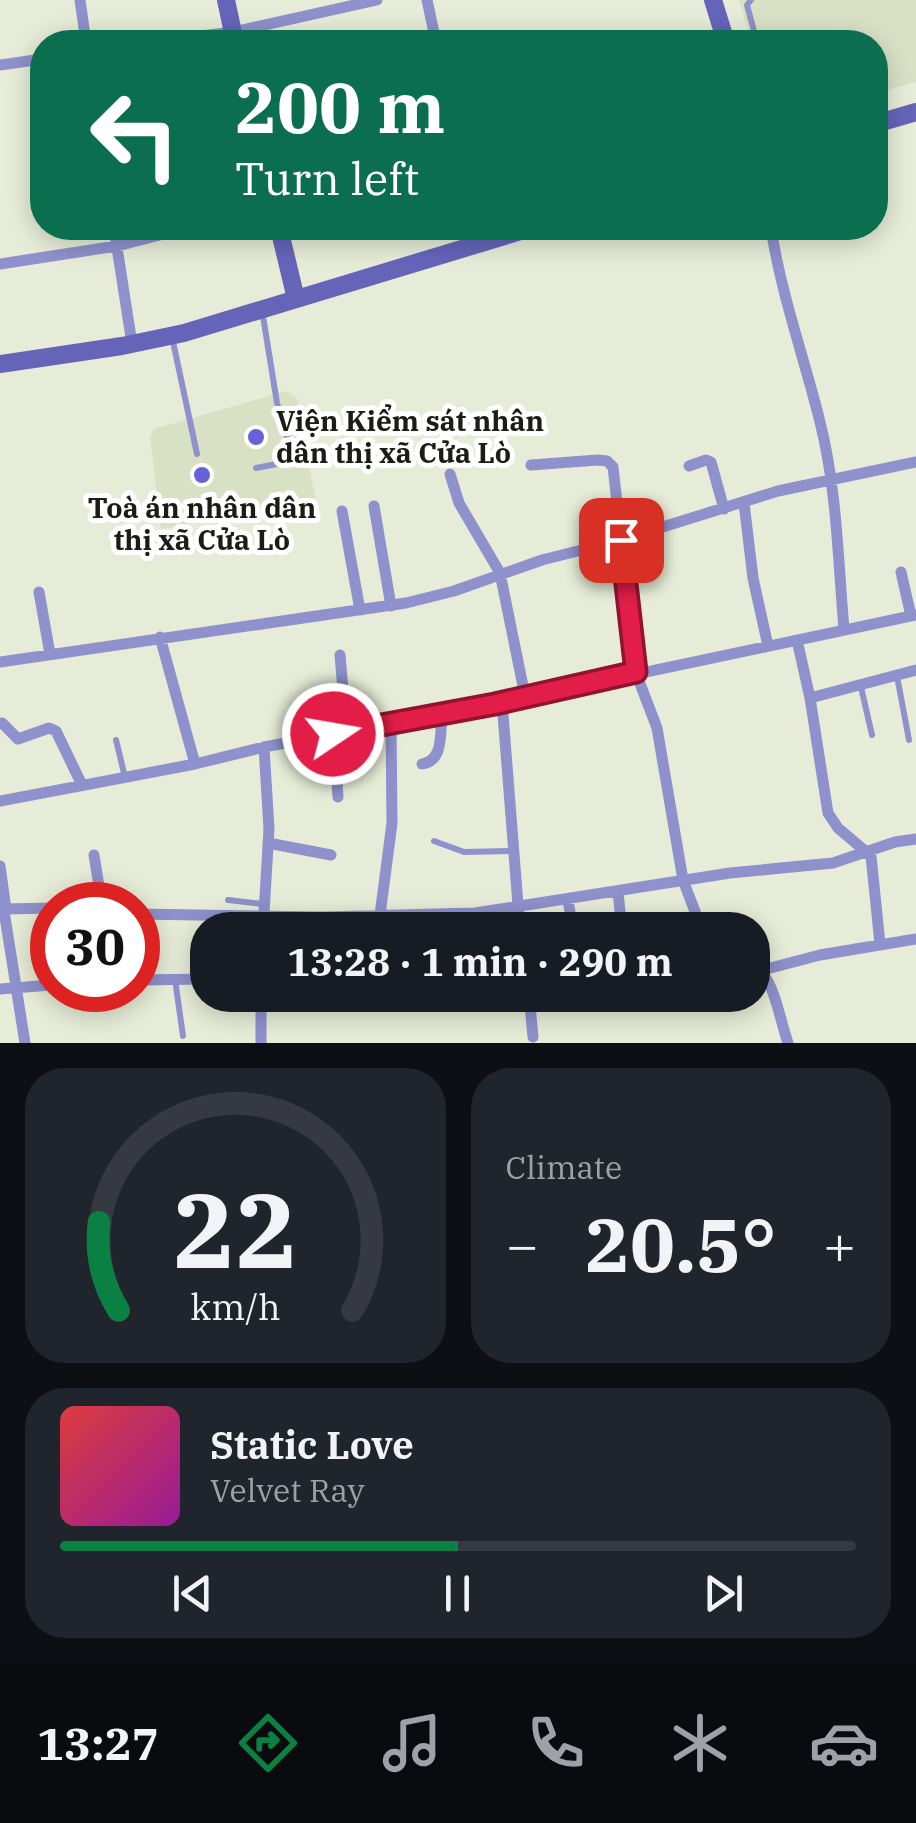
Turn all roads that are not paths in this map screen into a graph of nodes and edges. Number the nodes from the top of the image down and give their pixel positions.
1 (80, 0) edge
2 (226, 0) edge
3 (377, 0) edge
4 (427, 0) edge
5 (712, 0) edge
6 (751, 0) edge
7 (84, 30) edge
8 (232, 30) edge
9 (261, 30) edge
10 (433, 30) edge
11 (722, 30) edge
12 (754, 30) edge
13 (30, 61) edge
14 (0, 66) edge
15 (916, 112) edge
16 (888, 120) edge
17 (116, 240) edge
18 (140, 240) edge
19 (282, 240) edge
20 (464, 240) edge
21 (774, 240) edge
22 (117, 246) junction
23 (0, 264) edge
24 (296, 299) junction
25 (262, 309) junction
26 (172, 336) junction
27 (132, 344) junction
28 (0, 364) edge
29 (197, 454) dead end
30 (916, 462) edge
31 (531, 465) dead end
32 (689, 466) dead end
33 (256, 468) dead end
34 (450, 474) dead end
35 (831, 479) junction
36 (744, 503) junction
37 (374, 506) dead end
38 (724, 509) junction
39 (342, 510) dead end
40 (621, 540) junction
41 (901, 572) dead end
42 (500, 574) junction
43 (39, 592) dead end
44 (391, 606) junction
45 (360, 610) junction
46 (913, 615) edge
47 (844, 630) junction
48 (160, 637) junction
49 (797, 640) junction
50 (768, 646) junction
51 (50, 654) junction
52 (340, 655) dead end
53 (0, 662) edge
54 (916, 670) edge
55 (636, 672) junction
56 (897, 676) junction
57 (861, 687) junction
58 (524, 696) junction
59 (810, 698) junction
60 (502, 702) junction
61 (442, 714) junction
62 (391, 722) junction
63 (2, 724) edge
64 (357, 730) junction
65 (333, 734) junction
66 (872, 735) dead end
67 (116, 740) dead end
68 (908, 740) dead end
69 (264, 747) junction
70 (195, 764) junction
71 (422, 764) dead end
72 (125, 776) junction
73 (82, 785) junction
74 (338, 798) dead end
75 (0, 801) edge
76 (916, 839) edge
77 (434, 841) dead end
78 (268, 843) junction
79 (512, 851) junction
80 (868, 853) junction
81 (94, 855) dead end
82 (331, 855) dead end
83 (0, 866) edge
84 (684, 880) junction
85 (98, 882) edge
86 (618, 892) junction
87 (228, 900) dead end
88 (568, 900) junction
89 (30, 908) edge
90 (516, 908) junction
91 (4, 909) edge
92 (264, 910) junction
93 (273, 912) edge
94 (380, 912) edge
95 (483, 912) edge
96 (517, 912) edge
97 (570, 912) edge
98 (620, 912) edge
99 (696, 912) edge
100 (160, 913) edge
101 (916, 939) edge
102 (880, 944) junction
103 (770, 964) edge
104 (160, 980) edge
105 (176, 980) junction
106 (190, 980) edge
107 (30, 985) edge
108 (15, 986) junction
109 (0, 989) edge
110 (770, 997) edge
111 (261, 1012) edge
112 (531, 1012) edge
113 (183, 1036) dead end
114 (533, 1036) dead end
115 (25, 1043) edge
116 (261, 1043) edge
117 (788, 1043) edge

1 - 7 street
2 - 8 street
3 - 9 street
4 - 10 street
5 - 11 street
6 - 12 lane
13 - 14 street
15 - 16 street
17 - 22 street
18 - 22 street
19 - 24 street
20 - 24 street
21 - 35 street
22 - 23 street
22 - 27 street
24 - 25 street
25 - 26 street
25 - 33 lane
26 - 27 street
26 - 29 lane
27 - 28 street
30 - 35 street
31 - 40 street
32 - 38 street
34 - 42 street
35 - 36 street
35 - 47 street
36 - 38 street
36 - 50 street
37 - 44 street
38 - 40 street
39 - 45 street
40 - 42 street
40 - 55 street
41 - 46 street
42 - 44 street
42 - 58 street
43 - 51 street
44 - 45 street
45 - 48 street
46 - 47 street
47 - 49 street
48 - 51 street
48 - 70 street
49 - 50 street
49 - 59 street
50 - 55 street
51 - 53 street
52 - 64 street
54 - 56 street
55 - 58 street
55 - 84 street
56 - 57 street
56 - 68 lane
57 - 59 street
57 - 66 lane
58 - 60 street
59 - 80 street
60 - 61 street
60 - 79 street
61 - 62 street
61 - 71 street
62 - 64 street
62 - 94 street
63 - 73 street
64 - 65 street
65 - 69 street
65 - 74 street
67 - 72 lane
69 - 70 street
69 - 78 street
70 - 72 street
72 - 73 street
73 - 75 street
76 - 80 street
77 - 79 lane
78 - 82 street
78 - 92 street
79 - 90 street
80 - 84 street
80 - 102 street
81 - 85 street
83 - 91 street
84 - 86 street
84 - 99 street
86 - 88 street
86 - 98 street
87 - 92 lane
88 - 90 street
88 - 97 street
89 - 91 street
90 - 95 street
90 - 96 street
91 - 108 street
92 - 93 street
92 - 100 street
101 - 102 street
102 - 103 street
104 - 105 street
105 - 106 street
105 - 113 lane
107 - 108 street
108 - 109 street
108 - 115 street
110 - 117 street
111 - 116 street
112 - 114 street

